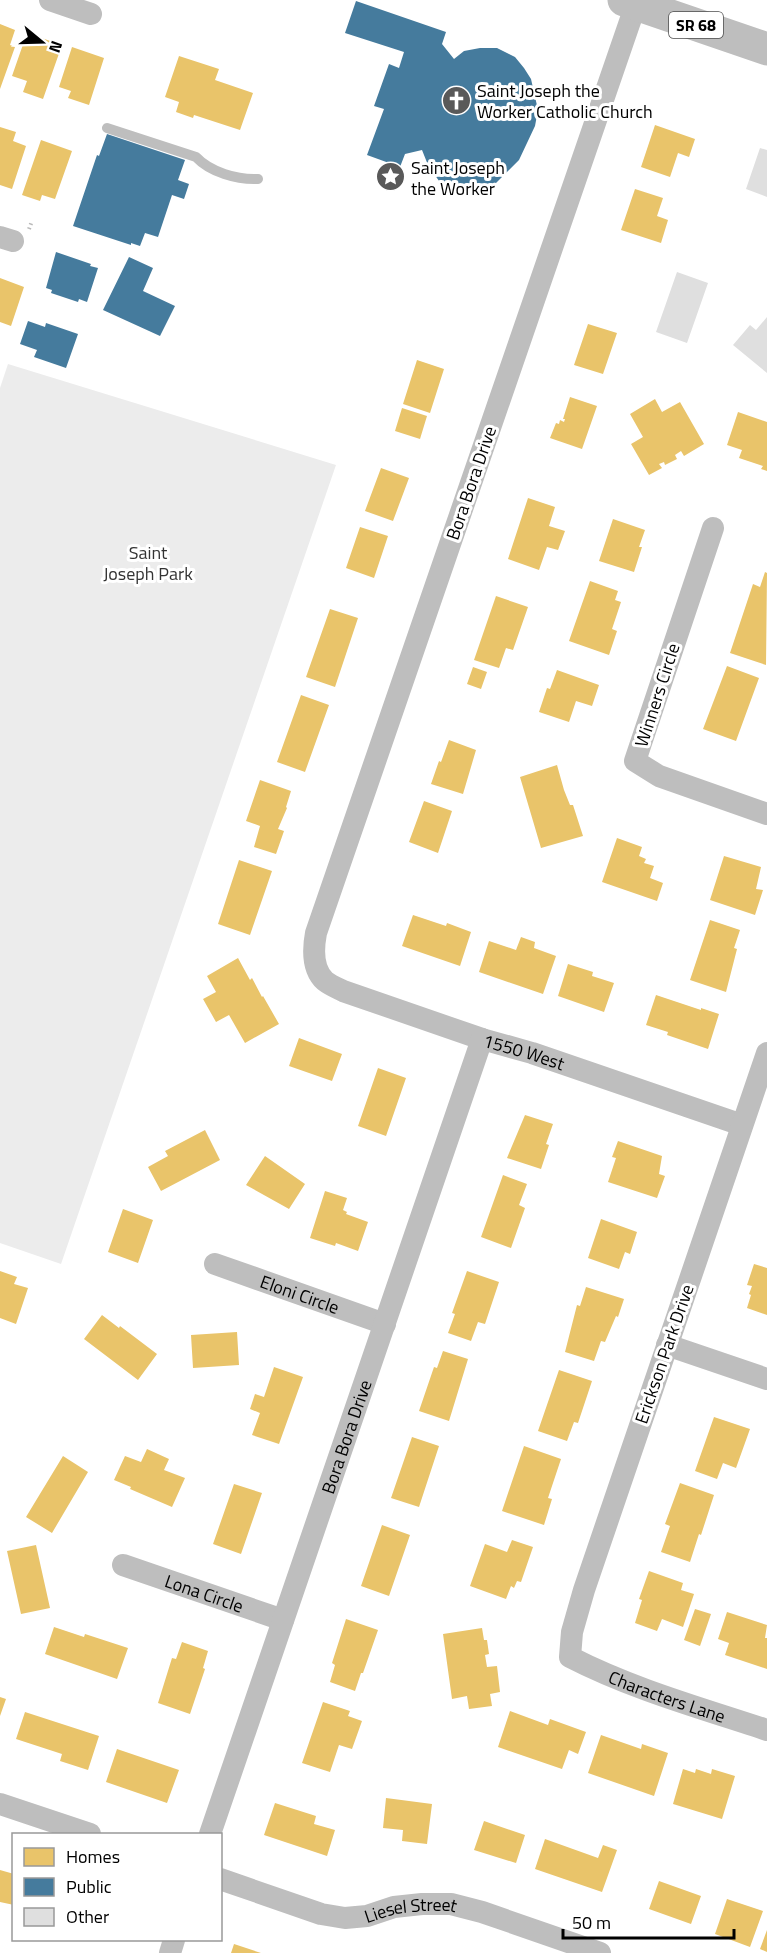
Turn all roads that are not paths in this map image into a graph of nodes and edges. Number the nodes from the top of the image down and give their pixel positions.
1 (50, 0) edge
2 (630, 2) edge
3 (91, 14) dead end
4 (767, 49) edge
5 (107, 128) dead end
6 (258, 179) dead end
7 (713, 528) dead end
8 (767, 814) edge
9 (316, 964) joint
10 (482, 1039) junction
11 (767, 1053) edge
12 (742, 1125) junction
13 (215, 1264) dead end
14 (385, 1324) junction
15 (667, 1345) junction
16 (767, 1379) edge
17 (123, 1565) dead end
18 (284, 1620) junction
19 (570, 1657) joint
20 (767, 1730) edge
21 (0, 1804) edge
22 (87, 1833) edge
23 (210, 1833) edge
24 (222, 1881) edge
25 (600, 1953) edge

1 - 3 street
2 - 4 main road, SR 68
2 - 9 street, Bora Bora Drive
5 - 6 lane
7 - 8 street, Winners Circle
9 - 10 street, 1550 West
10 - 12 street, 1550 West
10 - 14 street, Bora Bora Drive
11 - 12 street, Erickson Park Drive
12 - 15 street, Erickson Park Drive
13 - 14 street, Eloni Circle
14 - 18 street, Bora Bora Drive
15 - 16 street
15 - 19 street, Erickson Park Drive
17 - 18 street, Lona Circle
18 - 23 street, Bora Bora Drive
19 - 20 street, Characters Lane
21 - 22 street
24 - 25 street, Liesel Street

